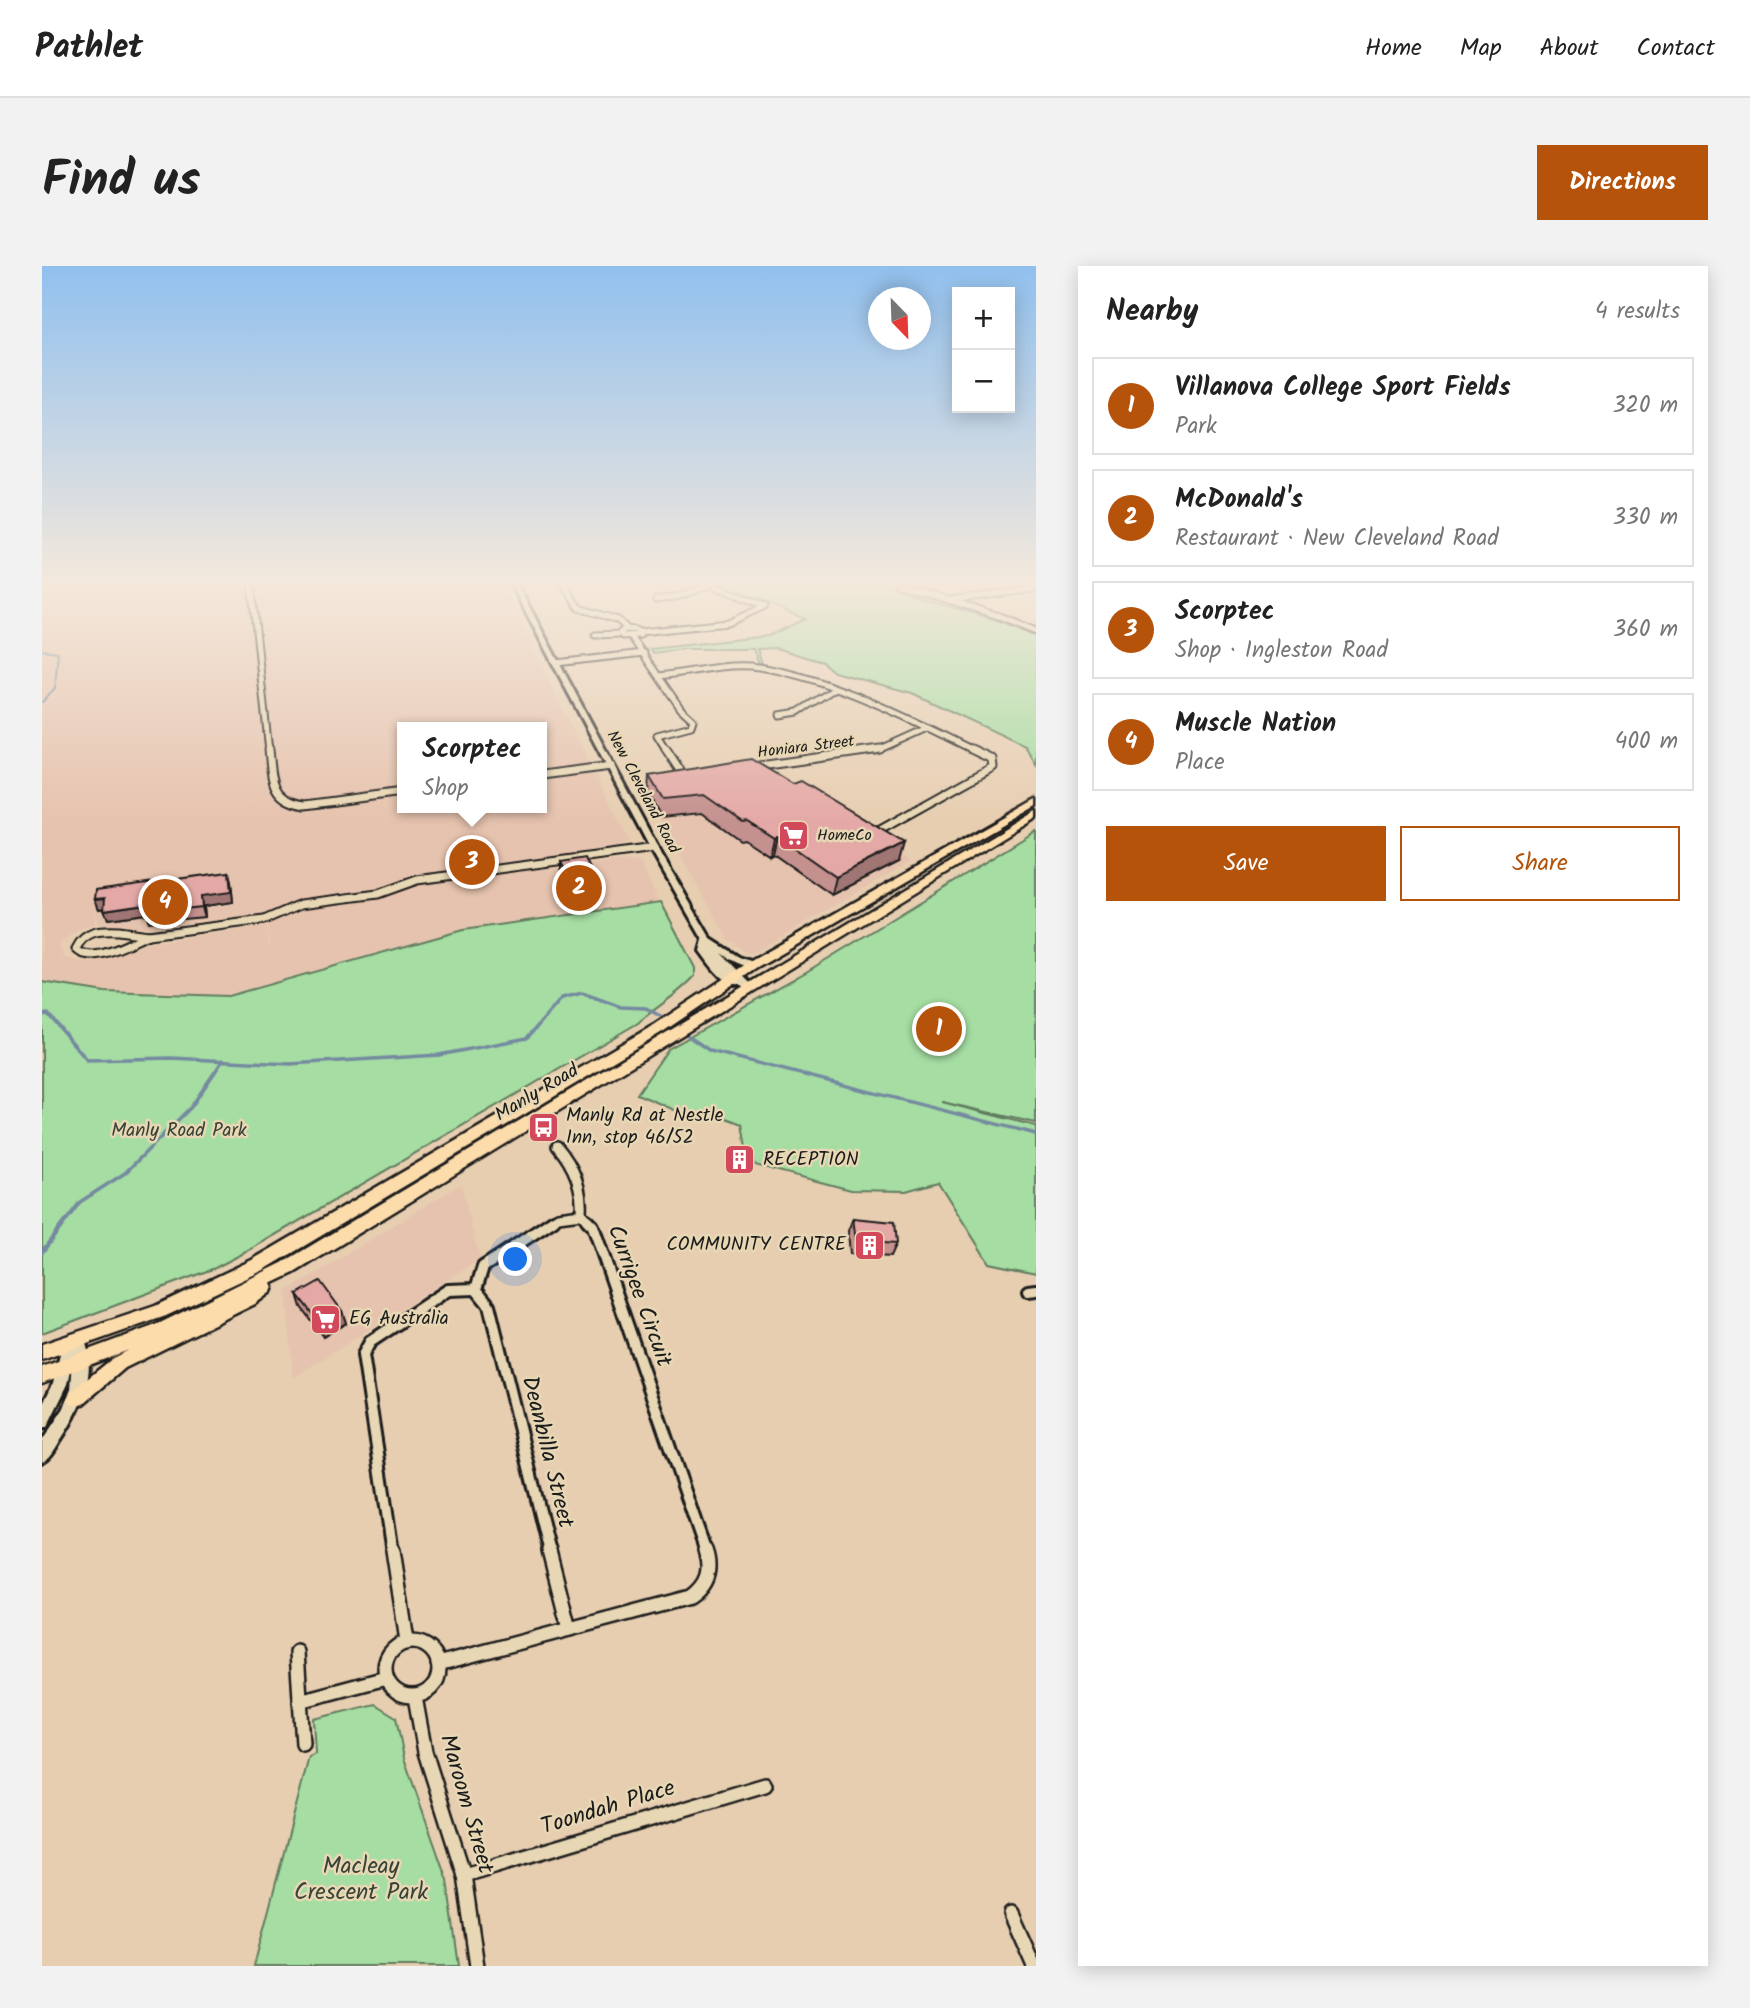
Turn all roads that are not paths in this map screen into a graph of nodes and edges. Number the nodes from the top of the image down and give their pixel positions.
1 (260, 663) edge
2 (556, 663) edge
3 (651, 663) edge
4 (659, 676) junction
5 (834, 689) junction
6 (780, 715) dead end
7 (927, 728) junction
8 (611, 766) junction
9 (744, 770) edge
10 (547, 774) edge
11 (688, 779) edge
12 (397, 793) edge
13 (1036, 803) edge
14 (1036, 814) edge
15 (872, 834) edge
16 (654, 848) junction
17 (148, 935) junction
18 (707, 940) junction
19 (753, 965) junction
20 (734, 977) junction
21 (750, 988) junction
22 (556, 1146) dead end
23 (581, 1214) junction
24 (274, 1275) junction
25 (476, 1289) junction
26 (73, 1342) junction
27 (42, 1352) edge
28 (73, 1364) junction
29 (42, 1375) edge
30 (78, 1398) junction
31 (42, 1422) edge
32 (42, 1454) edge
33 (569, 1629) junction
34 (408, 1642) junction
35 (297, 1652) dead end
36 (438, 1664) junction
37 (386, 1678) junction
38 (415, 1697) junction
39 (300, 1701) junction
40 (303, 1744) dead end
41 (765, 1785) dead end
42 (464, 1875) junction
43 (1011, 1914) dead end
44 (477, 1966) edge
45 (1034, 1966) edge

1 - 12 street
2 - 8 street, New Cleveland Road
3 - 4 street
4 - 5 street
4 - 11 street
5 - 6 street
5 - 7 street
7 - 9 street, Honiara Street
7 - 15 street
8 - 10 street
8 - 16 street, New Cleveland Road
13 - 19 main road, Manly Road
14 - 21 main road, Manly Road
16 - 17 street
16 - 18 street, New Cleveland Road
17 - 17 street
18 - 19 street, New Cleveland Road
18 - 20 street, New Cleveland Road
19 - 20 main road, Manly Road
20 - 21 street, New Cleveland Road
20 - 26 main road, Manly Road
21 - 24 main road, Manly Road
22 - 23 street
23 - 25 street, Currigee Circuit
23 - 33 street, Currigee Circuit
24 - 28 main road, Manly Road
24 - 30 main road
25 - 33 street, Deanbilla Street
25 - 34 street
26 - 27 main road, Manly Road
26 - 28 main road
28 - 29 main road, Manly Road
28 - 30 main road
28 - 31 main road
30 - 32 main road
33 - 36 street, Currigee Circuit
34 - 36 street
34 - 37 street
35 - 39 street
36 - 38 street
37 - 38 street
37 - 39 street
38 - 42 street, Maroom Street
39 - 40 street
41 - 42 street, Toondah Place
42 - 44 street, Maroom Street
43 - 45 street

